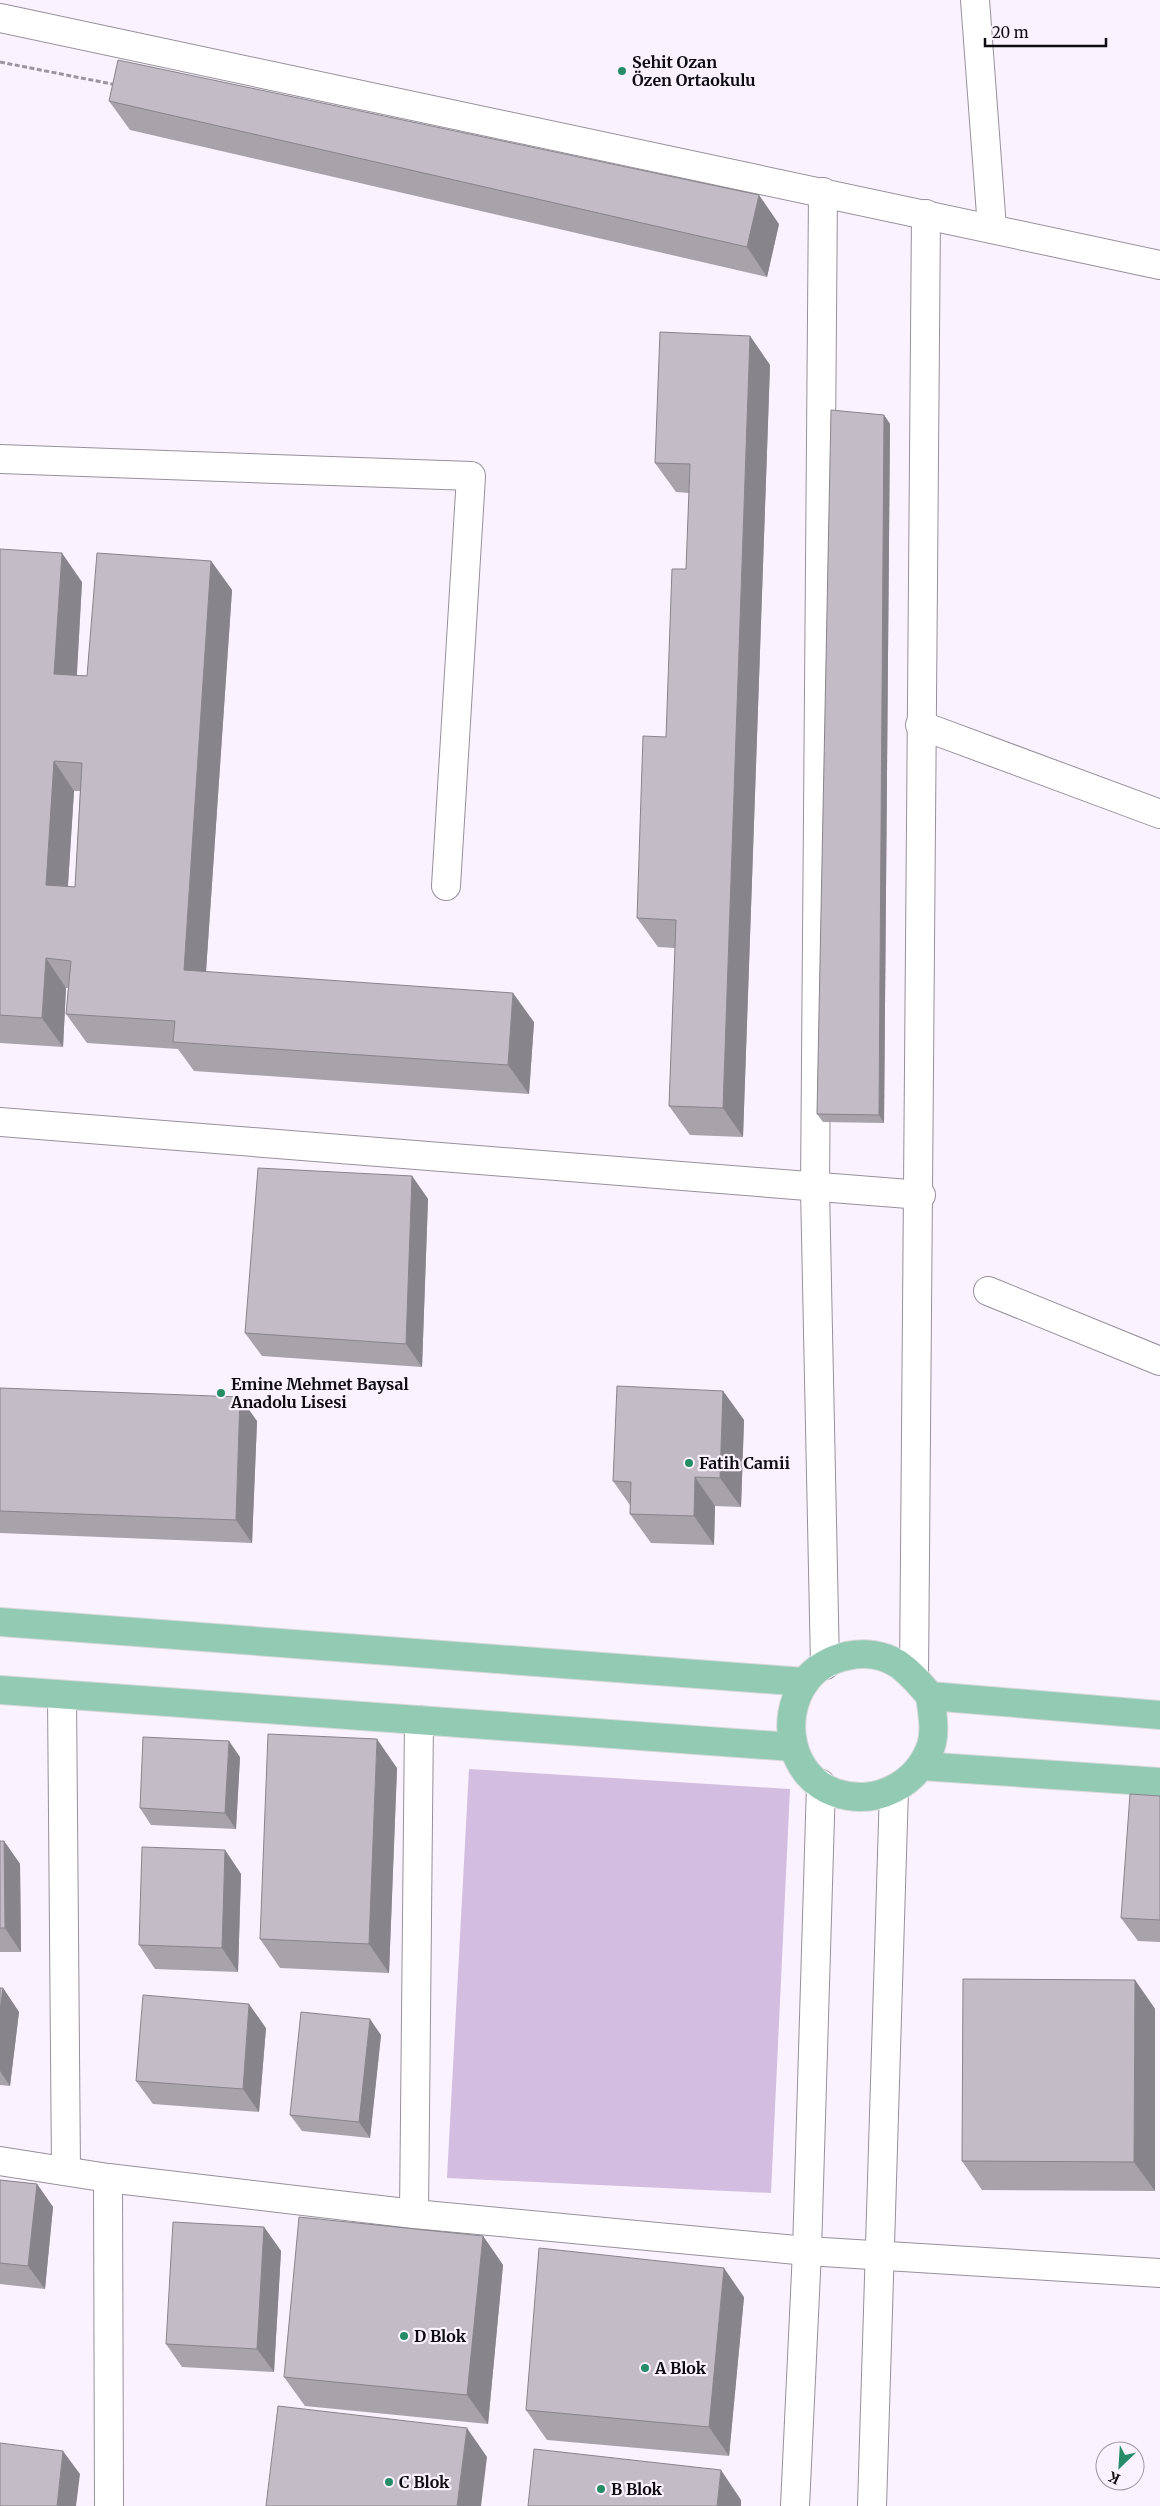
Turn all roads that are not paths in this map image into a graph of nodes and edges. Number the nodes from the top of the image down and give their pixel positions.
1 (974, 0) edge
2 (0, 18) edge
3 (823, 192) junction
4 (926, 214) junction
5 (992, 228) junction
6 (1160, 265) edge
7 (0, 459) edge
8 (920, 725) junction
9 (1160, 814) edge
10 (446, 886) dead end
11 (0, 1122) edge
12 (815, 1188) junction
13 (921, 1195) junction
14 (988, 1291) dead end
15 (1160, 1361) edge
16 (0, 1622) edge
17 (815, 1674) junction
18 (922, 1687) junction
19 (0, 1690) edge
20 (62, 1695) junction
21 (1160, 1715) edge
22 (419, 1720) junction
23 (794, 1747) junction
24 (921, 1766) junction
25 (1160, 1782) edge
26 (821, 1784) junction
27 (894, 1789) junction
28 (0, 2161) edge
29 (66, 2172) junction
30 (108, 2178) junction
31 (414, 2214) junction
32 (807, 2250) junction
33 (880, 2254) junction
34 (1160, 2273) edge
35 (109, 2506) edge
36 (795, 2506) edge
37 (872, 2506) edge

1 - 5 street
2 - 3 street
3 - 4 street
3 - 12 street
4 - 5 street
4 - 8 street
5 - 6 street
7 - 10 street
8 - 9 street
8 - 13 street
11 - 12 street
12 - 13 street
12 - 17 street
13 - 18 street
14 - 15 street
16 - 17 main road
17 - 18 main road
17 - 23 main road
18 - 21 main road
18 - 24 main road
19 - 20 main road
20 - 22 main road
20 - 29 street
22 - 23 main road
22 - 31 street
23 - 26 main road
24 - 25 main road
24 - 27 main road
26 - 27 main road
26 - 32 street
27 - 33 street
28 - 29 street
29 - 30 street
30 - 31 street
30 - 35 street
31 - 32 street
32 - 33 street
32 - 36 street
33 - 34 street
33 - 37 street

